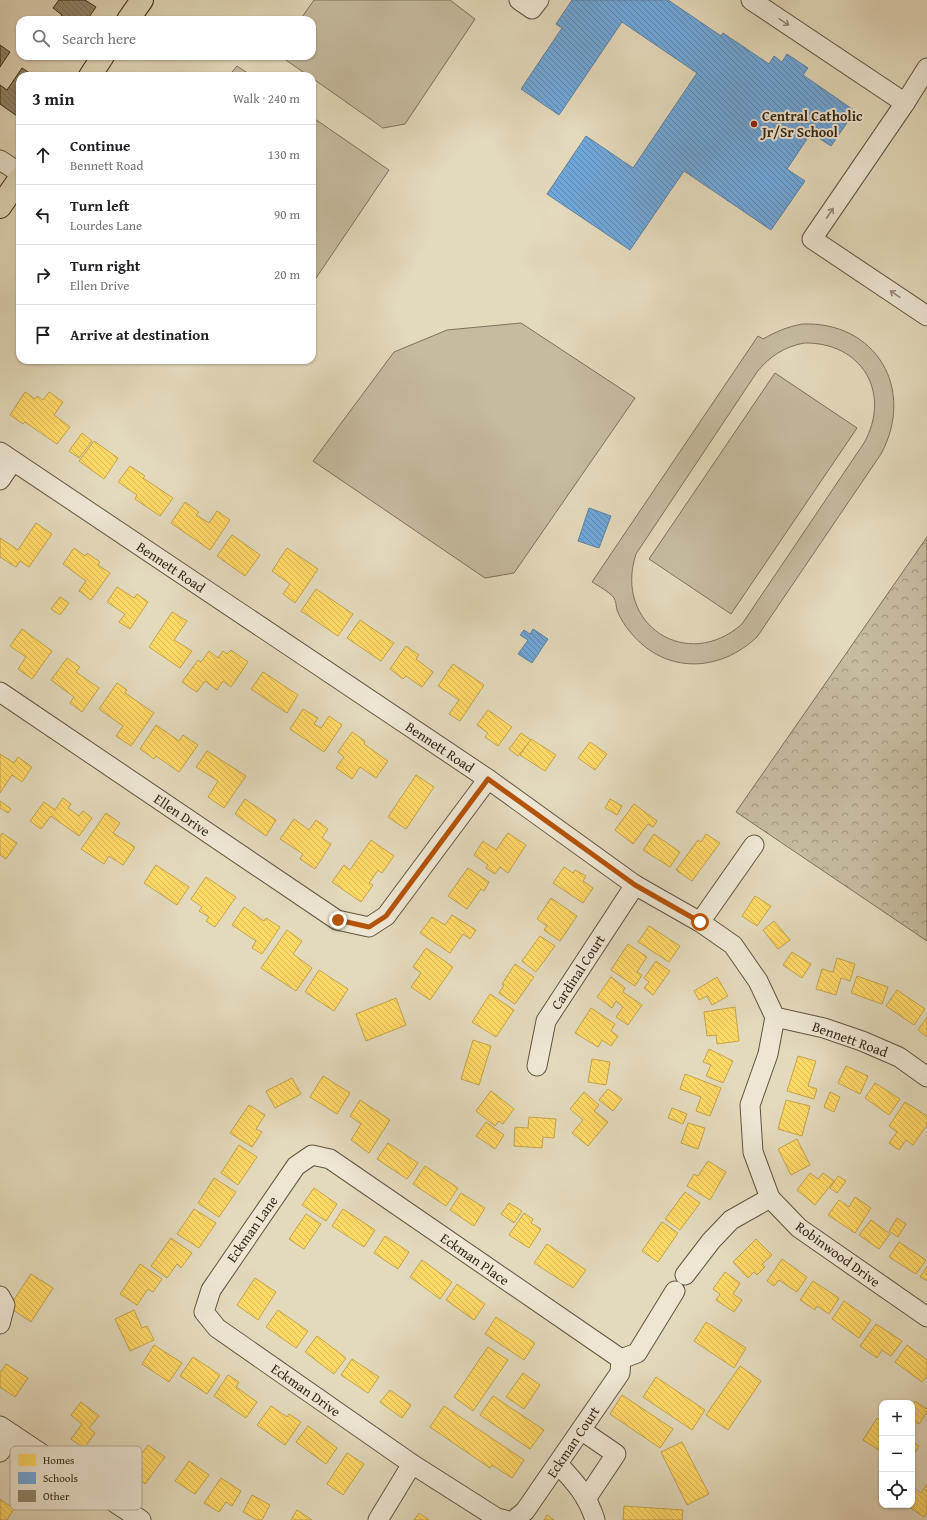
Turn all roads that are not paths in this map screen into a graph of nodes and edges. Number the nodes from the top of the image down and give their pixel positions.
1 (142, 0) edge
2 (519, 0) edge
3 (539, 0) edge
4 (751, 0) edge
5 (131, 16) edge
6 (100, 60) edge
7 (927, 68) edge
8 (93, 72) edge
9 (905, 103) junction
10 (0, 160) edge
11 (16, 170) edge
12 (16, 184) edge
13 (0, 207) edge
14 (927, 316) edge
15 (7, 456) edge
16 (0, 480) edge
17 (0, 692) edge
18 (488, 779) junction
19 (754, 845) dead end
20 (635, 885) junction
21 (700, 922) junction
22 (775, 1017) junction
23 (537, 1066) dead end
24 (927, 1077) edge
25 (312, 1155) joint
26 (770, 1198) junction
27 (685, 1275) dead end
28 (675, 1291) dead end
29 (0, 1296) edge
30 (204, 1312) joint
31 (927, 1317) edge
32 (0, 1324) edge
33 (629, 1356) junction
34 (6, 1430) edge
35 (581, 1430) junction
36 (30, 1446) edge
37 (0, 1452) edge
38 (412, 1464) junction
39 (558, 1464) junction
40 (586, 1499) junction
41 (126, 1510) edge
42 (141, 1520) edge
43 (378, 1520) edge
44 (505, 1520) edge
45 (514, 1520) edge
46 (595, 1520) edge

1 - 5 main road
2 - 3 street
4 -> 9 street
6 - 8 main road
7 - 9 street
14 -> 9 street
10 - 11 street
12 - 13 main road
15 - 16 street
15 - 18 street, Bennett Road
17 - 18 street, Ellen Drive
18 - 20 street, Bennett Road
19 - 21 street
20 - 21 street, Bennett Road
20 - 23 street, Cardinal Court
21 - 22 street, Bennett Road
22 - 24 street, Bennett Road
22 - 26 street, Robinwood Drive
25 - 30 street, Eckman Lane
25 - 33 street, Eckman Place
26 - 27 street
26 - 31 street, Robinwood Drive
28 - 33 street, Eckman Court
29 - 32 street
30 - 38 street, Eckman Drive
33 - 35 street, Eckman Court
34 - 36 street
34 - 37 street
35 - 39 street, Eckman Court
35 - 40 street
38 - 43 street
38 - 44 street, Eckman Drive
39 - 40 street
39 - 45 street, Eckman Court
40 - 46 street
41 - 42 street

